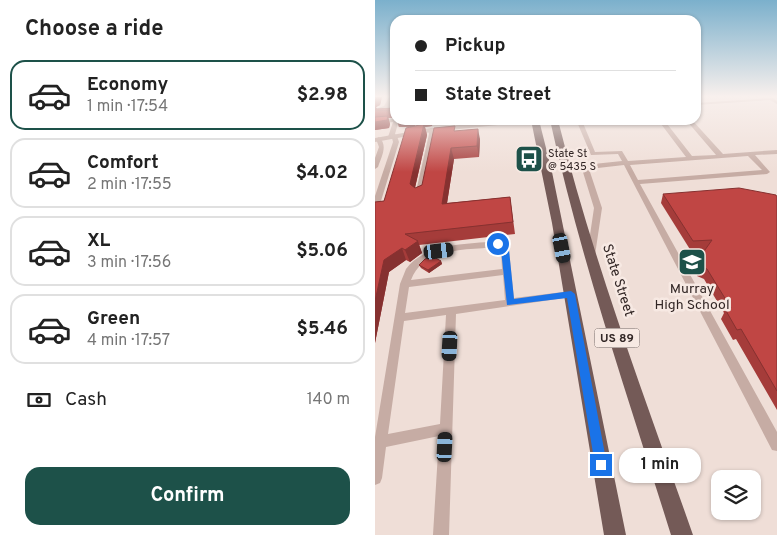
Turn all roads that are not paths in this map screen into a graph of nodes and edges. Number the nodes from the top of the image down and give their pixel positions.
1 (395, 125) edge
2 (419, 125) edge
3 (480, 125) edge
4 (536, 125) edge
5 (555, 125) edge
6 (581, 125) edge
7 (665, 125) edge
8 (693, 125) edge
9 (431, 130) junction
10 (418, 132) junction
11 (393, 137) junction
12 (377, 140) edge
13 (777, 152) edge
14 (750, 154) junction
15 (721, 156) junction
16 (690, 158) junction
17 (626, 163) junction
18 (375, 167) edge
19 (585, 167) junction
20 (565, 169) junction
21 (636, 182) junction
22 (419, 196) edge
23 (377, 201) edge
24 (591, 259) junction
25 (507, 271) junction
26 (405, 284) junction
27 (571, 294) junction
28 (510, 303) junction
29 (451, 311) junction
30 (400, 318) junction
31 (446, 430) junction
32 (380, 442) junction
33 (777, 445) edge
34 (375, 478) edge
35 (441, 535) edge
36 (615, 535) edge
37 (682, 535) edge

1 - 11 lane
2 - 10 lane
3 - 9 street
4 - 27 main road, US 89
5 - 20 main road, State Street / US 89
6 - 17 lane
7 - 16 lane
8 - 15 lane
9 - 10 street
9 - 22 lane
10 - 11 street
11 - 12 street
11 - 23 lane
12 - 18 lane
13 - 14 lane
14 - 15 lane
14 - 21 lane
15 - 16 lane
16 - 17 lane
17 - 19 lane
17 - 21 lane
19 - 20 lane
19 - 24 lane
20 - 24 main road, State Street / US 89
21 - 33 lane
24 - 37 main road, State Street / US 89
25 - 26 lane
25 - 26 lane
25 - 28 lane
26 - 30 lane
27 - 28 lane
27 - 36 main road, US 89
28 - 29 lane
29 - 30 lane
29 - 31 lane
30 - 32 lane
31 - 32 lane
31 - 35 lane
32 - 34 lane

